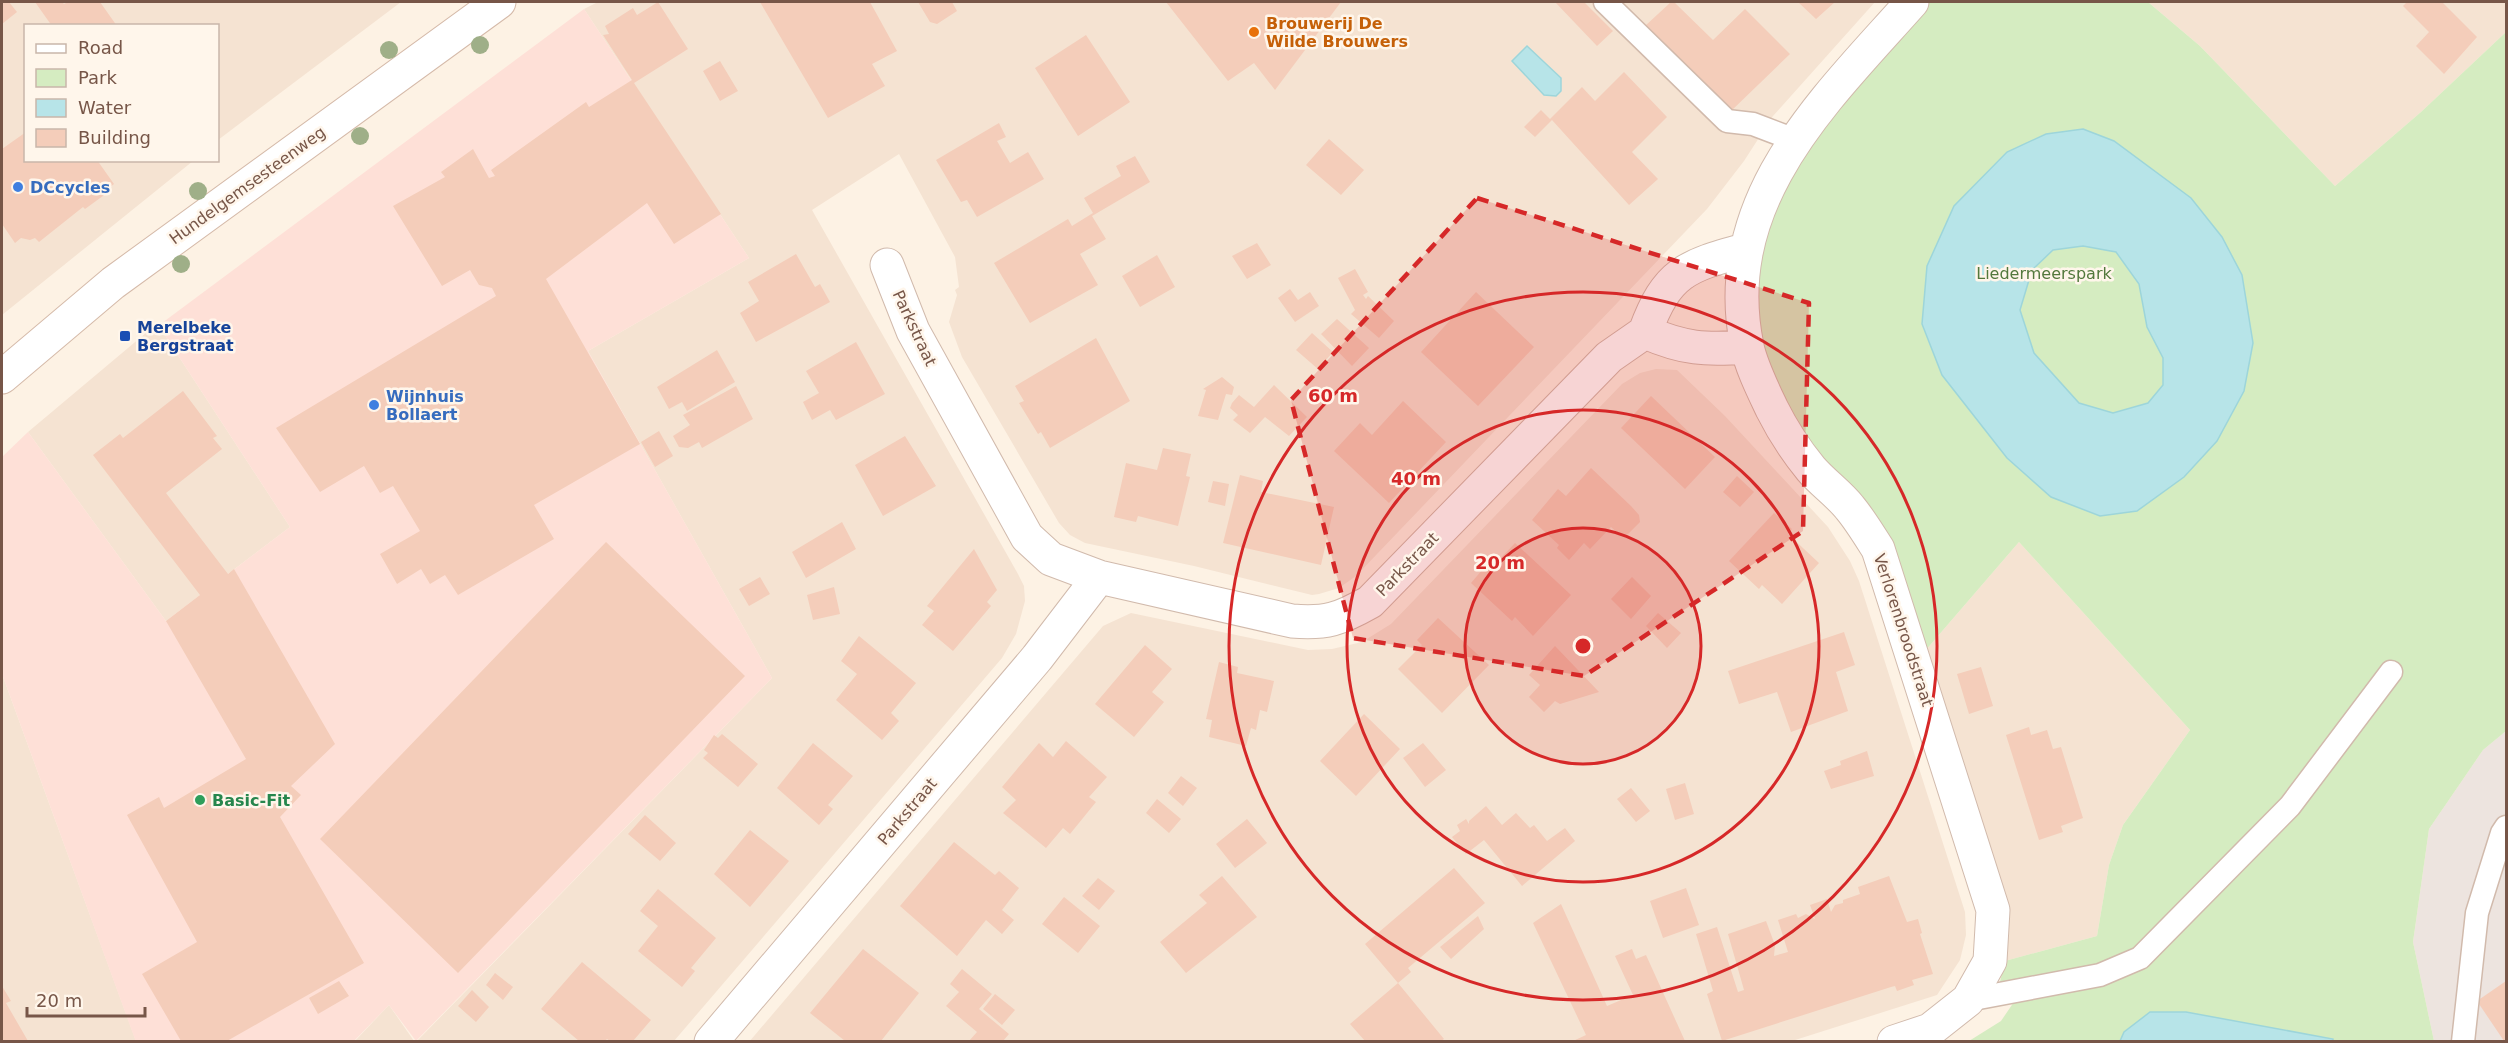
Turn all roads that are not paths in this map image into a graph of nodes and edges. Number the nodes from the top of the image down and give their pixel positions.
1 (500, 2) edge
2 (1605, 2) edge
3 (1912, 2) edge
4 (1795, 140) junction
5 (1745, 250) junction
6 (887, 265) dead end
7 (1645, 332) junction
8 (1747, 347) junction
9 (2, 377) edge
10 (1099, 577) junction
11 (2391, 672) dead end
12 (2506, 827) edge
13 (1968, 1000) junction
14 (711, 1041) edge
15 (1894, 1041) edge
16 (2463, 1041) edge

1 - 9 street, Hundelgemsesteenweg
2 - 4 lane
3 - 4 street, Verlorenbroodstraat
4 - 5 street, Verlorenbroodstraat
5 - 7 street
5 - 8 street, Verlorenbroodstraat
6 - 10 street, Parkstraat
7 - 8 street
7 - 10 street, Parkstraat
8 - 13 street, Verlorenbroodstraat
10 - 14 street, Parkstraat
11 - 13 lane
12 - 16 lane
13 - 15 street, Verlorenbroodstraat

